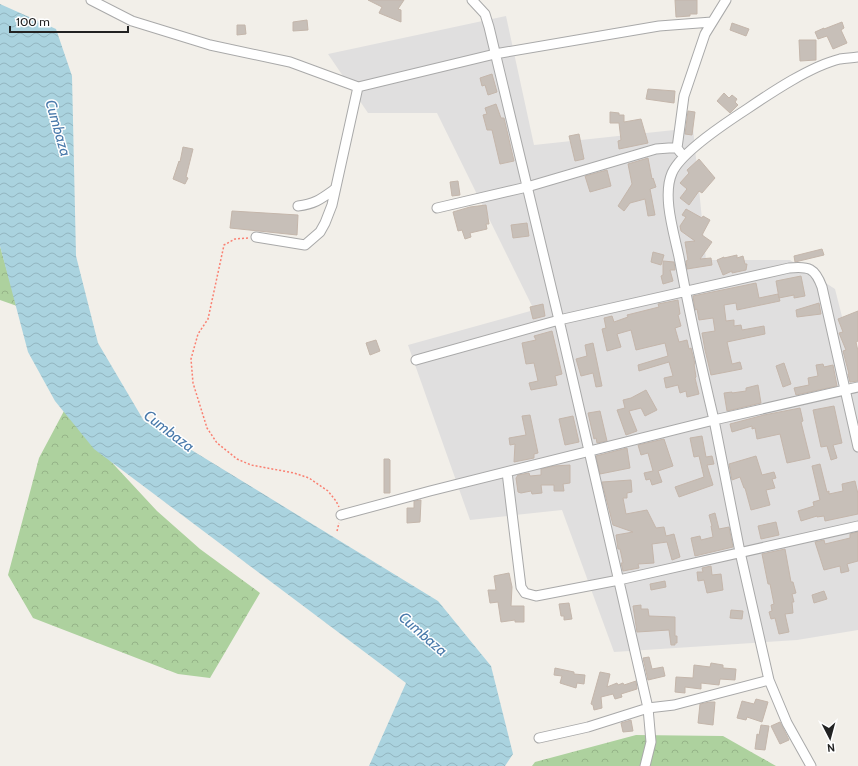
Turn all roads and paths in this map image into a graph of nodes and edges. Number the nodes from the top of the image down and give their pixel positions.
1 (91, 0) edge
2 (472, 0) edge
3 (726, 0) edge
4 (712, 22) junction
5 (495, 54) junction
6 (858, 57) edge
7 (358, 87) junction
8 (677, 148) junction
9 (683, 156) junction
10 (527, 187) junction
11 (335, 189) junction
12 (298, 206) dead end
13 (437, 208) dead end
14 (256, 237) joint
15 (685, 291) junction
16 (559, 320) junction
17 (416, 360) dead end
18 (858, 387) edge
19 (844, 389) junction
20 (714, 420) junction
21 (858, 447) edge
22 (588, 450) junction
23 (507, 472) junction
24 (340, 515) junction
25 (858, 526) edge
26 (337, 530) dead end
27 (740, 552) junction
28 (619, 580) junction
29 (769, 680) junction
30 (648, 708) junction
31 (539, 738) dead end
32 (646, 766) edge
33 (811, 766) edge

1 - 7 street
2 - 5 street
3 - 4 street
4 - 5 street
4 - 8 street
5 - 7 street
5 - 10 street
6 - 9 street
7 - 11 street
8 - 9 street
8 - 10 street
9 - 15 street
10 - 13 street
10 - 16 street
11 - 12 street
11 - 14 street
14 - 24 path
15 - 16 street
15 - 19 street
15 - 20 street
16 - 17 street
16 - 22 street
18 - 19 street
19 - 20 street
19 - 21 street
20 - 22 street
20 - 27 street
22 - 23 street
22 - 28 street
23 - 24 street
23 - 28 street
24 - 26 path
25 - 27 street
27 - 28 street
27 - 29 street
28 - 30 street
29 - 30 street
29 - 33 street
30 - 31 street
30 - 32 street

